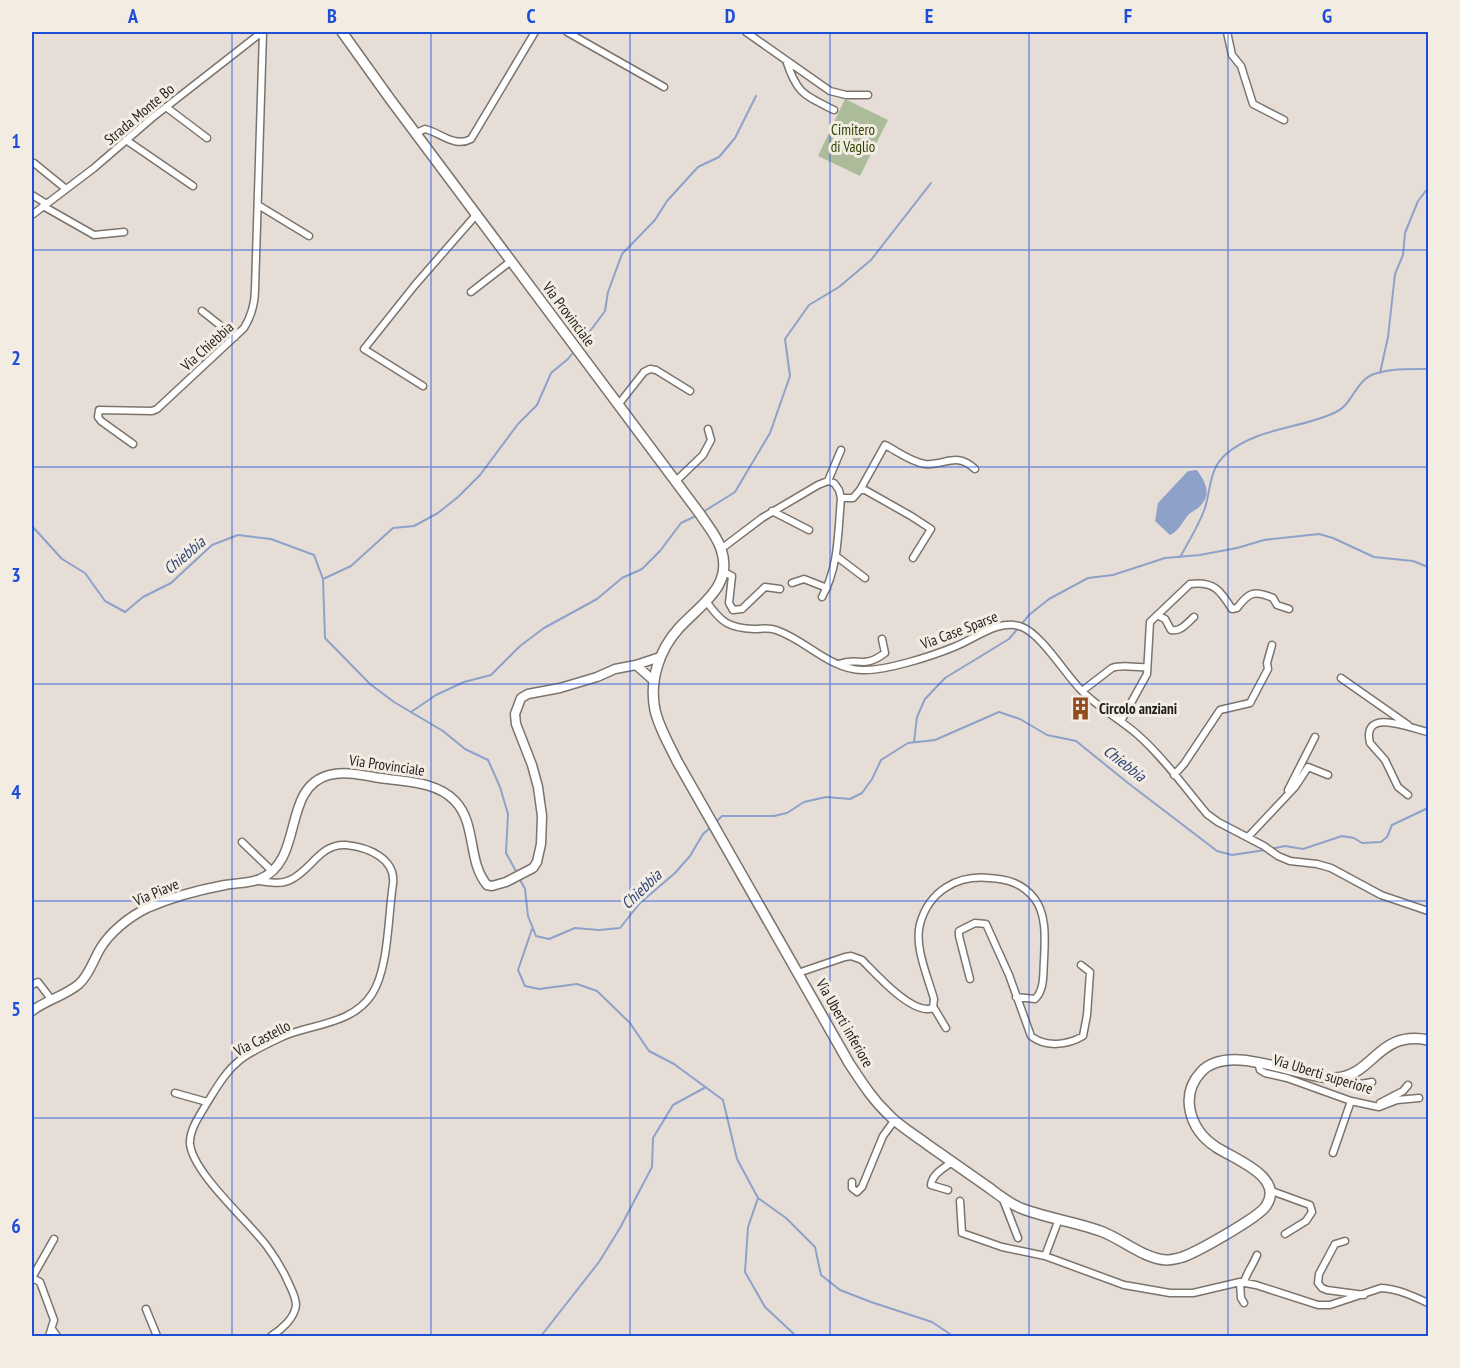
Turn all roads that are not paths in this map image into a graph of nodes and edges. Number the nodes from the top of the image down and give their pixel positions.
1 (263, 32) edge
2 (342, 32) edge
3 (535, 32) edge
4 (567, 32) edge
5 (746, 32) edge
6 (1227, 32) edge
7 (785, 59) junction
8 (664, 87) dead end
9 (868, 95) dead end
10 (165, 107) junction
11 (834, 110) dead end
12 (1284, 120) dead end
13 (416, 133) junction
14 (207, 138) dead end
15 (126, 140) junction
16 (34, 163) dead end
17 (193, 186) dead end
18 (66, 189) junction
19 (32, 195) edge
20 (45, 205) junction
21 (258, 205) junction
22 (32, 214) edge
23 (477, 215) junction
24 (124, 232) dead end
25 (309, 236) dead end
26 (511, 261) junction
27 (471, 292) dead end
28 (202, 311) dead end
29 (235, 336) junction
30 (423, 386) dead end
31 (690, 391) dead end
32 (618, 405) junction
33 (708, 429) dead end
34 (133, 444) dead end
35 (842, 450) dead end
36 (975, 470) dead end
37 (828, 481) junction
38 (675, 482) junction
39 (860, 490) junction
40 (841, 498) junction
41 (772, 511) junction
42 (809, 530) dead end
43 (721, 549) junction
44 (836, 556) junction
45 (913, 558) dead end
46 (724, 572) junction
47 (865, 578) dead end
48 (792, 583) dead end
49 (827, 588) junction
50 (780, 589) dead end
51 (822, 597) dead end
52 (706, 601) junction
53 (1289, 609) dead end
54 (1159, 616) junction
55 (1194, 617) dead end
56 (882, 639) dead end
57 (1272, 645) dead end
58 (660, 657) junction
59 (839, 664) junction
60 (636, 666) junction
61 (1147, 667) junction
62 (1341, 678) dead end
63 (654, 681) junction
64 (1082, 691) junction
65 (1121, 721) junction
66 (1414, 728) junction
67 (1428, 732) edge
68 (1316, 737) dead end
69 (1174, 775) junction
70 (1328, 775) dead end
71 (1408, 795) dead end
72 (1285, 796) junction
73 (1248, 837) junction
74 (242, 842) dead end
75 (272, 871) junction
76 (259, 880) junction
77 (1428, 911) edge
78 (1081, 965) dead end
79 (798, 973) junction
80 (970, 979) dead end
81 (32, 985) edge
82 (1016, 997) junction
83 (51, 999) junction
84 (934, 1008) junction
85 (32, 1011) edge
86 (946, 1028) dead end
87 (1428, 1040) edge
88 (1258, 1062) junction
89 (1334, 1078) junction
90 (1372, 1082) dead end
91 (1408, 1085) dead end
92 (175, 1093) dead end
93 (1419, 1098) dead end
94 (1351, 1101) junction
95 (207, 1102) junction
96 (1374, 1106) junction
97 (894, 1121) junction
98 (1333, 1153) dead end
99 (952, 1162) junction
100 (852, 1182) dead end
101 (948, 1190) dead end
102 (1269, 1190) junction
103 (1002, 1197) junction
104 (960, 1201) dead end
105 (1059, 1219) junction
106 (1285, 1234) dead end
107 (1018, 1238) dead end
108 (54, 1239) dead end
109 (1346, 1241) dead end
110 (1257, 1254) dead end
111 (1045, 1256) junction
112 (33, 1280) edge
113 (1242, 1282) junction
114 (1364, 1295) junction
115 (1428, 1302) edge
116 (1244, 1303) dead end
117 (146, 1309) dead end
118 (52, 1329) junction
119 (49, 1336) edge
120 (57, 1336) edge
121 (157, 1336) edge
122 (271, 1336) edge

1 - 10 street, Strada Monte Bo
1 - 21 street, Via Chiebbia
2 - 13 main road, Via Provinciale
3 - 13 street
4 - 8 street
5 - 7 street
6 - 12 street
7 - 9 street
7 - 11 street
10 - 14 street
10 - 15 street, Strada Monte Bo
13 - 23 main road, Via Provinciale
15 - 17 street
15 - 18 street, Strada Monte Bo
16 - 18 street
18 - 20 street, Strada Monte Bo
19 - 20 street
20 - 22 street, Strada Monte Bo
20 - 24 street
21 - 25 street
21 - 29 street, Via Chiebbia
23 - 26 main road, Via Provinciale
23 - 30 street
26 - 27 street
26 - 32 main road, Via Provinciale
28 - 29 street
29 - 34 street, Via Chiebbia
31 - 32 street
32 - 38 main road, Via Provinciale
33 - 38 street
35 - 37 street
36 - 39 street
37 - 40 street
37 - 41 street
38 - 43 main road, Via Provinciale
39 - 40 street
39 - 45 street
40 - 44 street
41 - 42 street
41 - 43 street
43 - 46 main road
44 - 47 street
44 - 49 street
46 - 50 street
46 - 52 main road, Via Uberti inferiore
48 - 49 street
49 - 51 street
52 - 58 main road, Via Uberti inferiore
52 - 59 street, Via Case Sparse
53 - 54 street
54 - 55 street
54 - 61 street
56 - 59 street
57 - 69 street
58 - 60 street, Via Provinciale
58 - 63 main road, Via Uberti inferiore
59 - 64 street, Via Case Sparse
60 - 63 street
60 - 75 street, Via Provinciale
61 - 64 street
61 - 65 street
62 - 66 street
63 - 79 main road, Via Uberti inferiore
64 - 65 street, Via Case Sparse
65 - 69 street, Via Case Sparse
66 - 67 street
66 - 71 street
68 - 72 street
69 - 73 street, Via Case Sparse
70 - 72 street
72 - 73 street
73 - 77 street, Via Case Sparse
74 - 75 street
75 - 76 street, Via Provinciale
76 - 83 street, Via Piave
76 - 95 street, Via Castello
78 - 82 street
79 - 84 street
79 - 97 main road, Via Uberti inferiore
80 - 82 street
81 - 83 street
82 - 84 street
83 - 85 street, Via Piave
84 - 86 street
87 - 89 main road, Via Uberti superiore
88 - 89 main road, Via Uberti superiore
88 - 94 street, Via Uberti superiore
88 - 102 main road, Via Uberti superiore
89 - 90 street
91 - 96 street
92 - 95 street
93 - 96 street, Via Uberti superiore
94 - 96 street, Via Uberti superiore
94 - 98 street
95 - 122 street, Via Castello
97 - 99 main road, Via Uberti inferiore
97 - 100 street
99 - 101 street
99 - 103 main road, Via Uberti inferiore
102 - 105 main road, Via Uberti inferiore
102 - 106 street
103 - 105 main road, Via Uberti inferiore
103 - 107 street
104 - 111 street
105 - 111 street
108 - 112 street
109 - 114 street
110 - 113 street
111 - 113 street
112 - 118 street
113 - 114 street
113 - 116 street
114 - 115 street
117 - 121 street
118 - 119 street
118 - 120 street

